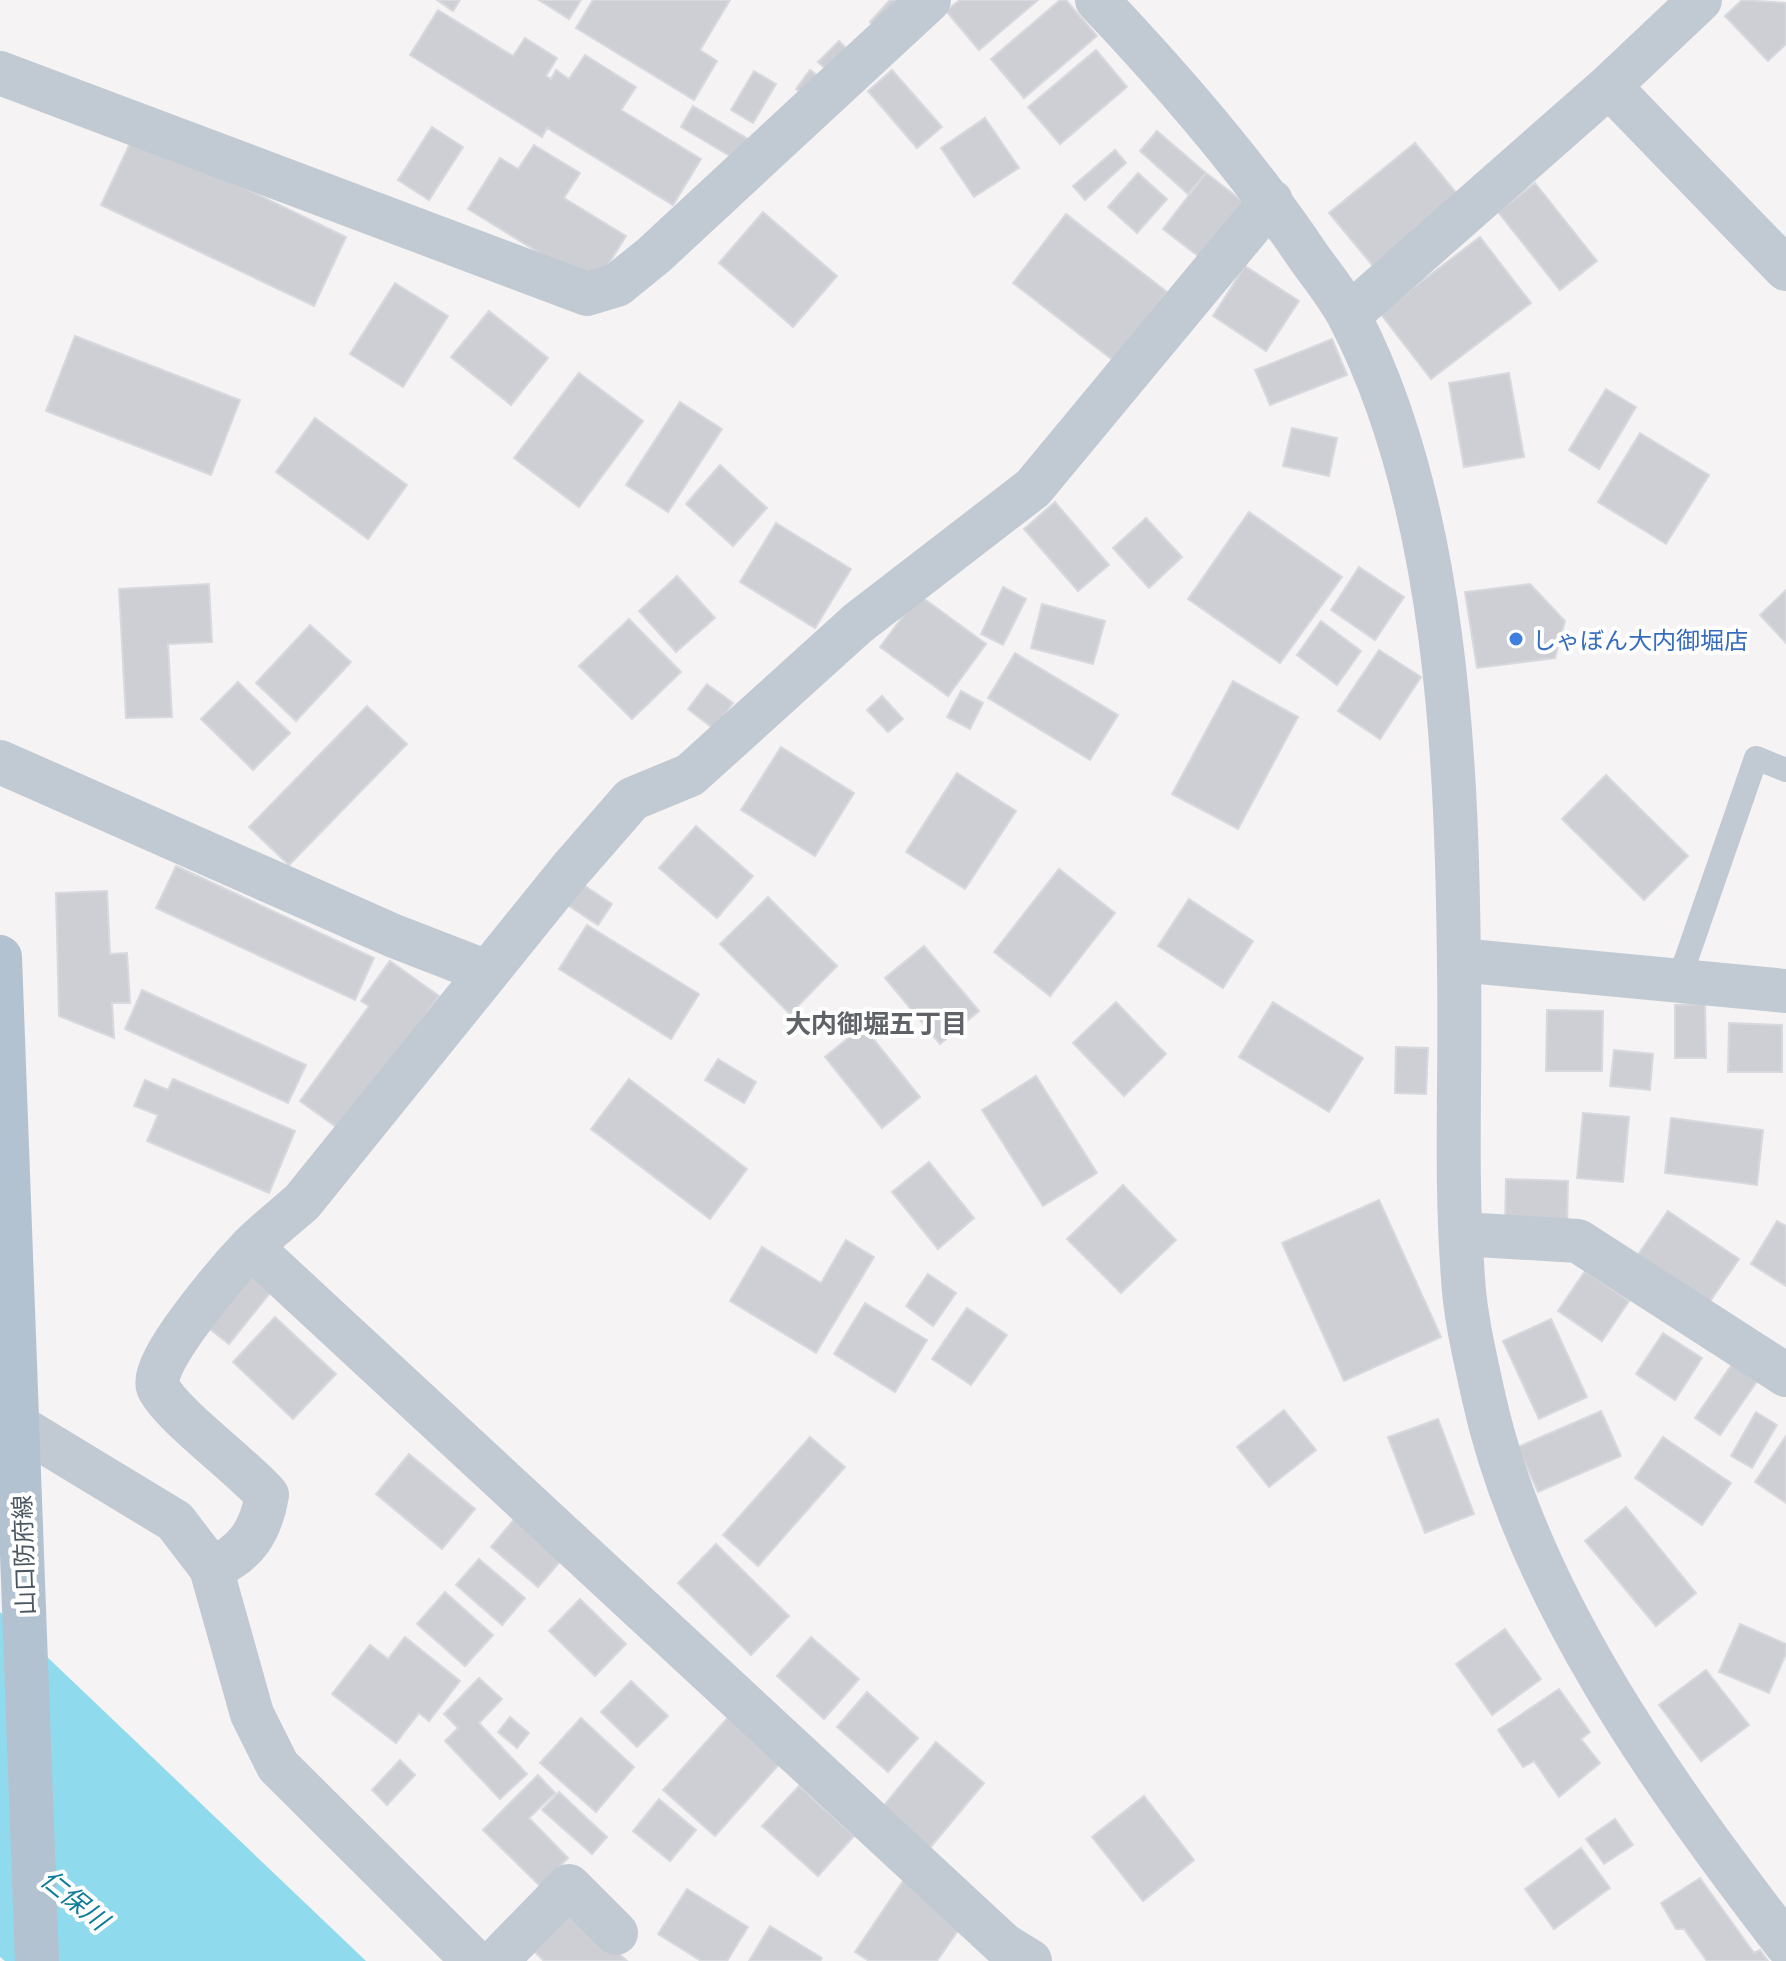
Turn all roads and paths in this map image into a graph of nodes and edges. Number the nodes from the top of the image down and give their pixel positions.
1 (929, 0) edge
2 (1097, 0) edge
3 (1700, 0) edge
4 (0, 73) edge
5 (1609, 86) junction
6 (1271, 201) junction
7 (1786, 269) edge
8 (1349, 315) junction
9 (0, 762) edge
10 (1786, 770) edge
11 (0, 957) edge
12 (1459, 960) junction
13 (487, 972) junction
14 (1679, 980) junction
15 (1786, 991) edge
16 (1462, 1234) junction
17 (251, 1247) junction
18 (1786, 1375) edge
19 (20, 1427) junction
20 (211, 1568) junction
21 (616, 1933) dead end
22 (1786, 1944) edge
23 (37, 1961) edge
24 (474, 1961) edge
25 (496, 1961) edge
26 (1030, 1961) edge

1 - 4 street
2 - 6 street
3 - 5 street
5 - 7 street
5 - 8 street
6 - 8 street
6 - 13 street
8 - 12 street
9 - 13 street
10 - 14 lane
11 - 19 main road, 山口防府線
12 - 14 street
12 - 16 street
13 - 17 street
14 - 15 street
16 - 18 street
16 - 22 street
17 - 20 street
17 - 26 street
19 - 20 street
19 - 23 main road, 山口防府線
20 - 24 street
21 - 25 street

